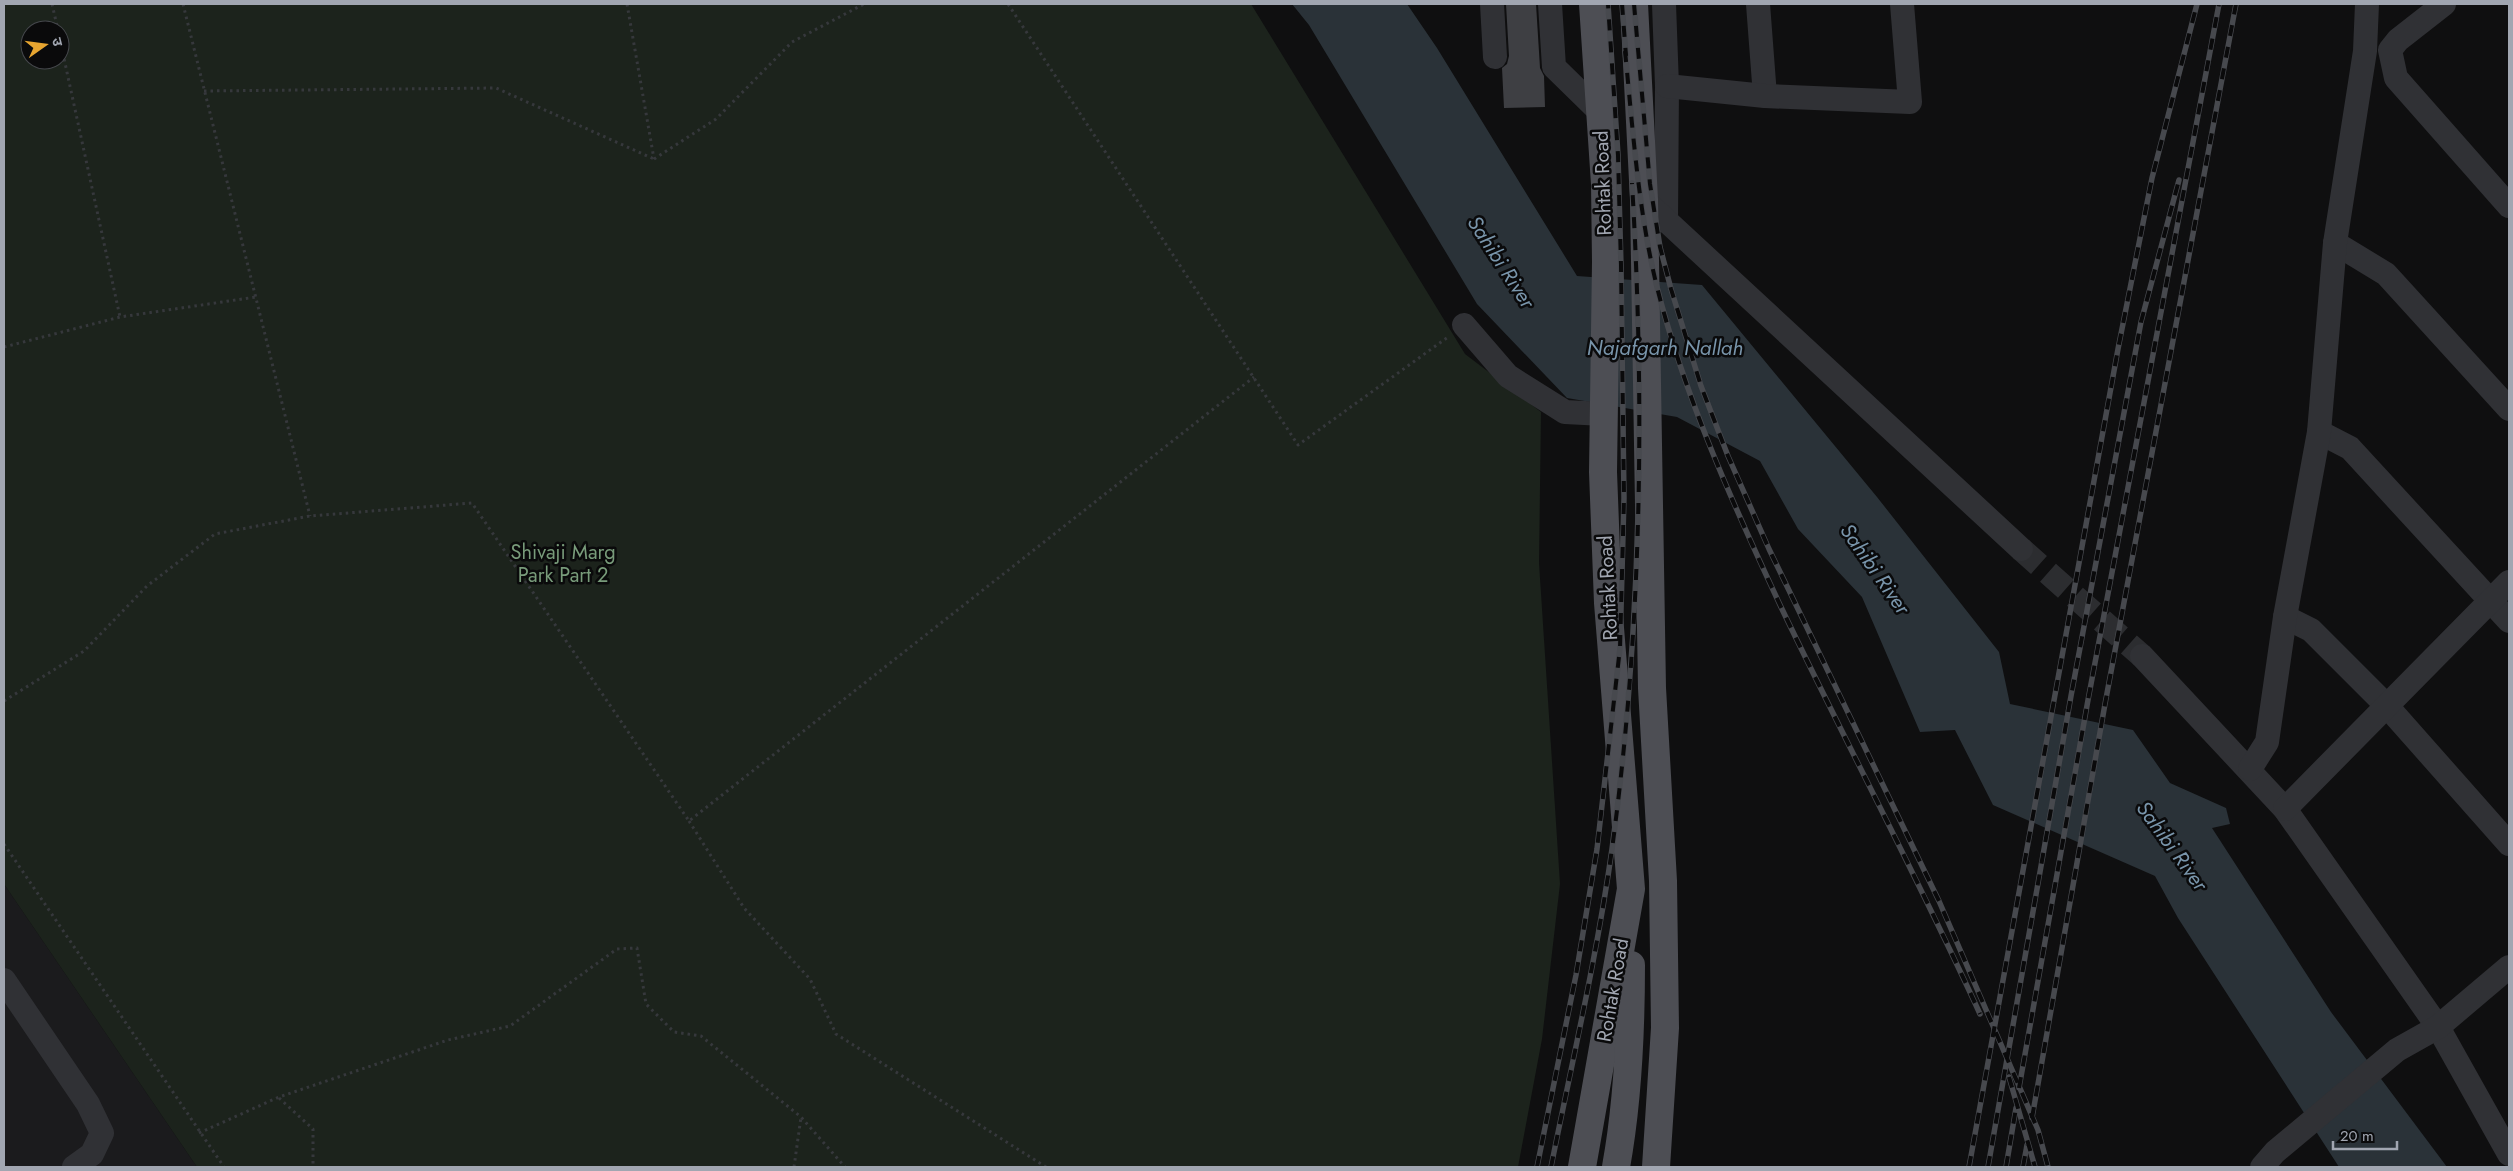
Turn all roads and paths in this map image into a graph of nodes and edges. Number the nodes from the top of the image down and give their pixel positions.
1 (52, 4) edge
2 (183, 4) edge
3 (627, 4) edge
4 (864, 4) edge
5 (1008, 4) edge
6 (1492, 4) edge
7 (1550, 4) edge
8 (1593, 4) edge
9 (1634, 4) edge
10 (1664, 4) edge
11 (1758, 4) edge
12 (1902, 4) edge
13 (2368, 4) edge
14 (2444, 4) edge
15 (56, 20) edge
16 (1495, 56) dead end
17 (66, 70) edge
18 (1667, 86) junction
19 (204, 91) junction
20 (1765, 96) junction
21 (1600, 112) junction
22 (654, 159) junction
23 (1644, 200) junction
24 (2509, 206) edge
25 (1666, 221) junction
26 (2335, 243) junction
27 (256, 297) junction
28 (120, 317) junction
29 (1464, 325) joint
30 (4, 347) edge
31 (1254, 377) junction
32 (2509, 409) edge
33 (1604, 414) junction
34 (2319, 432) junction
35 (310, 516) junction
36 (2021, 549) tunnel mouth
37 (2509, 582) edge
38 (2490, 600) junction
39 (2285, 617) junction
40 (2509, 621) edge
41 (2142, 656) tunnel mouth
42 (4, 700) edge
43 (2386, 705) junction
44 (2250, 769) junction
45 (2285, 809) junction
46 (689, 820) junction
47 (4, 844) edge
48 (2509, 844) edge
49 (1630, 889) junction
50 (2509, 967) edge
51 (4, 980) edge
52 (2438, 1027) junction
53 (279, 1098) junction
54 (802, 1116) junction
55 (199, 1133) junction
56 (2509, 1154) edge
57 (2269, 1159) edge
58 (1655, 1164) edge
59 (74, 1167) edge
60 (224, 1167) edge
61 (313, 1167) edge
62 (794, 1167) edge
63 (845, 1167) edge
64 (1046, 1167) edge
65 (1582, 1167) edge
66 (1616, 1167) edge

1 - 15 path
2 - 19 path
3 - 22 path
4 - 22 path
5 - 31 path
6 - 16 street
7 - 21 street
8 - 21 main road, Rohtak Road
9 - 23 main road, Rohtak Road
10 - 18 street
11 - 20 street
12 - 20 street
13 - 26 street
14 - 24 street
17 - 28 path
18 - 20 street
18 - 25 street
19 - 22 path
19 - 27 path
21 - 33 main road, Rohtak Road
23 - 25 street
23 - 58 main road, Rohtak Road
25 - 36 street
26 - 32 street
26 - 34 street
27 - 28 path
27 - 35 path
28 - 30 path
29 - 31 path
29 - 33 street
31 - 46 path
33 - 49 main road, Rohtak Road
34 - 38 street
34 - 39 street
35 - 42 path
35 - 46 path
37 - 38 street
38 - 40 street
38 - 43 street
39 - 43 street
39 - 44 street
41 - 44 street
43 - 45 street
43 - 48 street
44 - 45 street
45 - 52 street
46 - 64 path
47 - 55 path
49 - 65 main road, Rohtak Road
49 - 66 main road
50 - 52 street
51 - 59 street
52 - 56 street
52 - 57 street
53 - 54 path
53 - 55 path
53 - 61 path
54 - 62 path
54 - 63 path
55 - 60 path

